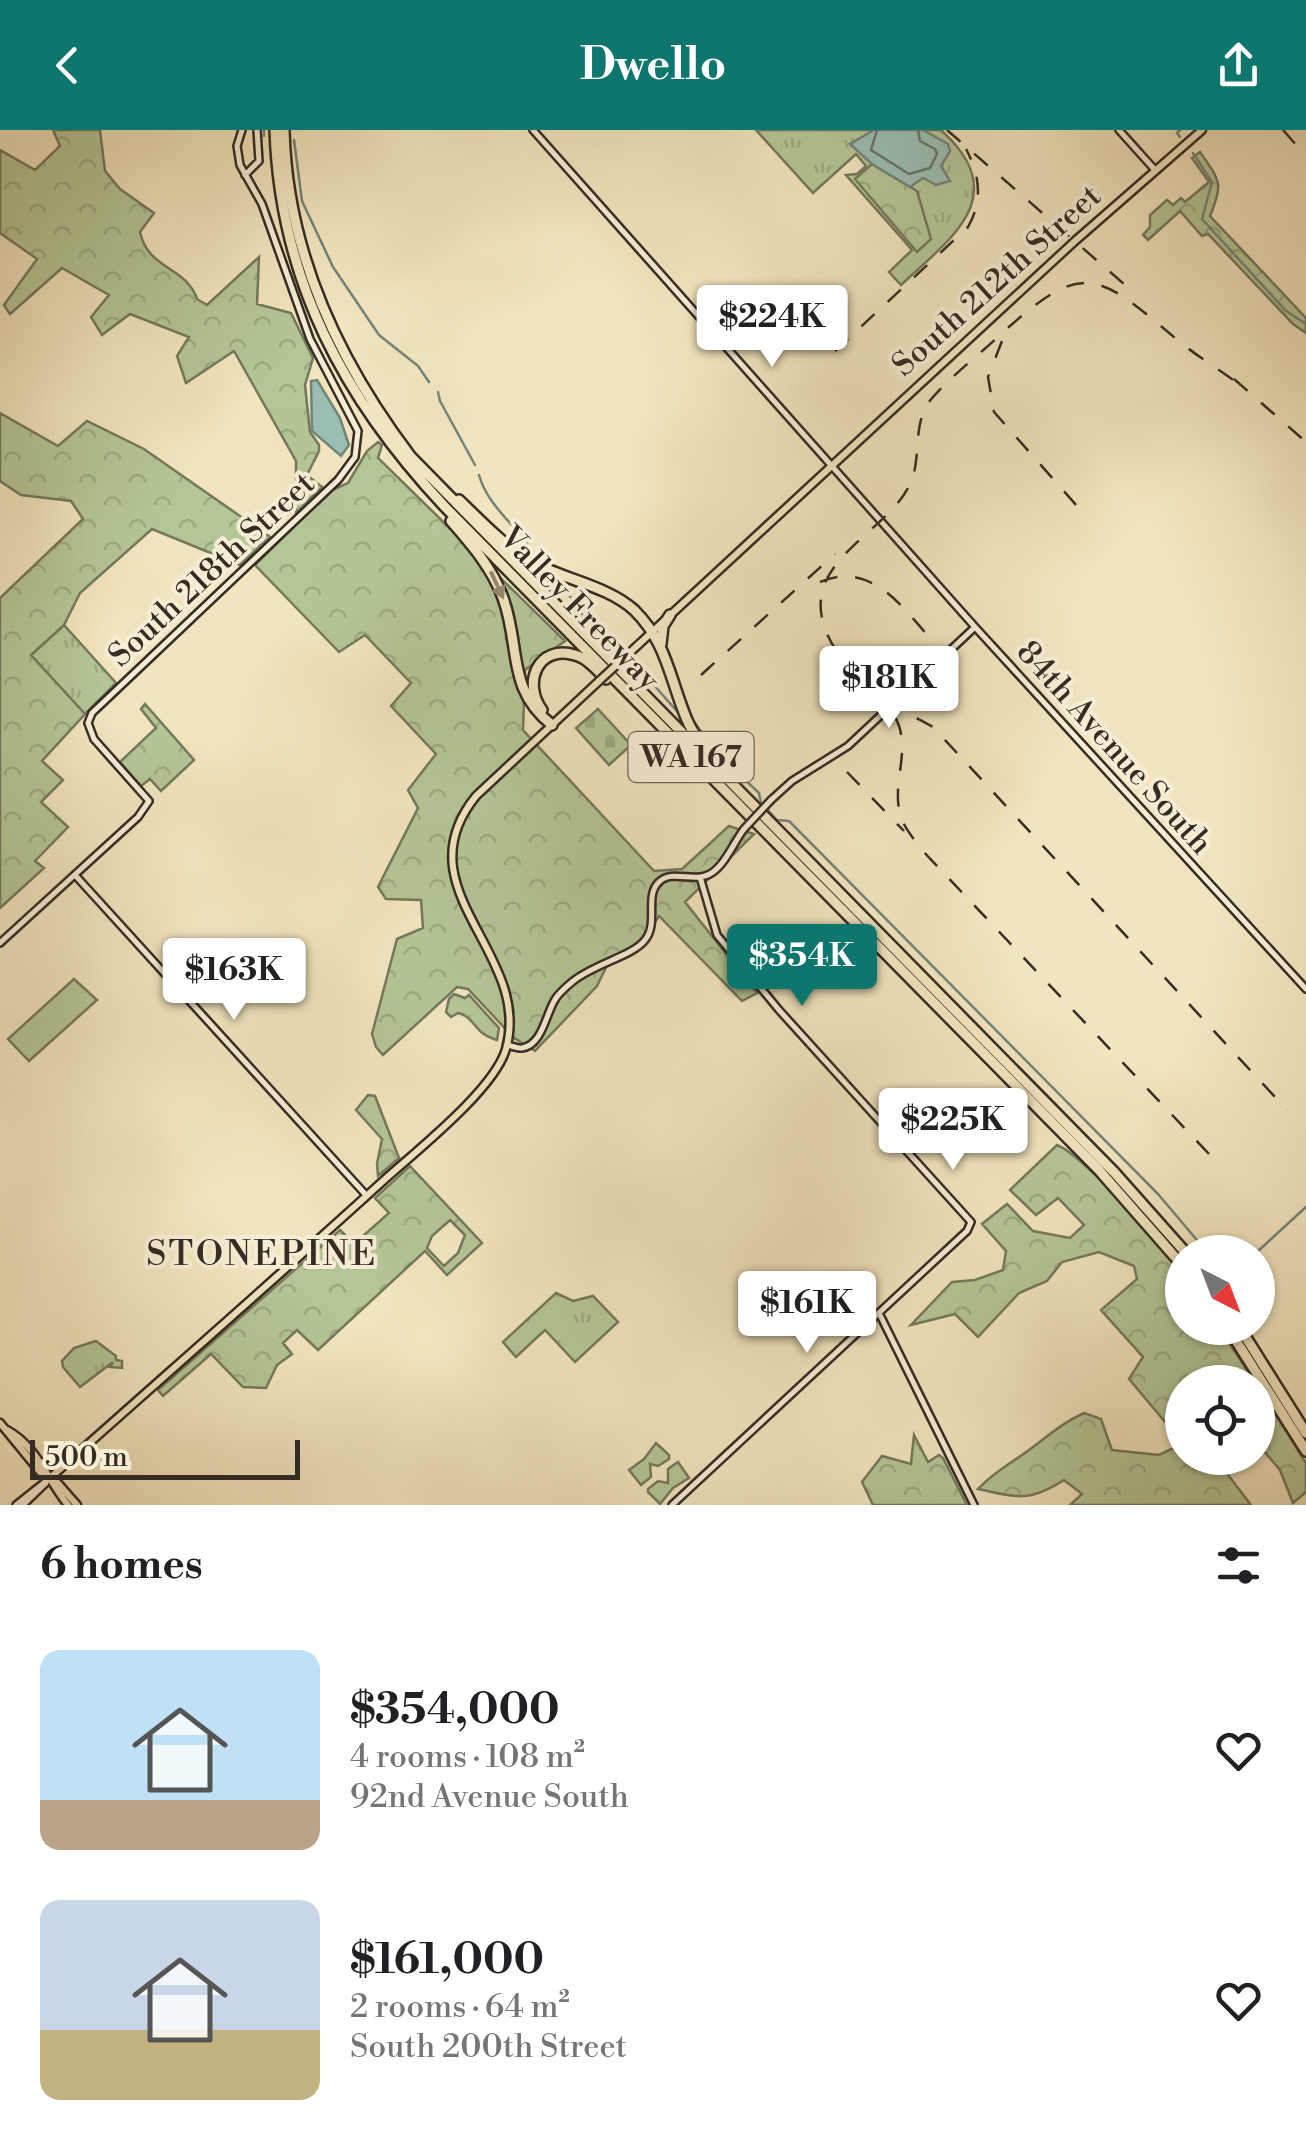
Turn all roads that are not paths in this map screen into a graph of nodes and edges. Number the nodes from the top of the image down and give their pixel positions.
1 (242, 130) edge
2 (258, 130) edge
3 (280, 130) edge
4 (533, 130) edge
5 (1119, 130) edge
6 (1202, 130) edge
7 (1155, 170) junction
8 (245, 175) junction
9 (388, 428) junction
10 (832, 464) junction
11 (418, 479) junction
12 (670, 615) junction
13 (975, 627) junction
14 (653, 630) junction
15 (660, 647) junction
16 (552, 725) junction
17 (663, 729) junction
18 (750, 803) junction
19 (74, 875) junction
20 (700, 877) junction
21 (0, 943) edge
22 (1306, 989) edge
23 (507, 1044) junction
24 (366, 1196) junction
25 (1170, 1235) edge
26 (1165, 1242) edge
27 (879, 1313) junction
28 (1241, 1345) edge
29 (1251, 1345) edge
30 (3, 1427) edge
31 (1306, 1433) edge
32 (1306, 1449) edge
33 (50, 1478) junction
34 (20, 1505) edge
35 (68, 1505) edge
36 (77, 1505) edge
37 (672, 1505) edge
38 (974, 1505) edge

1 - 8 street
2 - 8 street
3 - 9 highway, Valley Freeway / WA 167
3 - 11 highway, Valley Freeway / WA 167
4 - 10 street, 84th Avenue South
5 - 7 street
6 - 7 main road, South 212th Street
7 - 10 main road, South 212th Street
8 - 19 street, South 218th Street
9 - 14 highway
9 - 18 highway, Valley Freeway / WA 167
10 - 12 main road, South 212th Street
10 - 13 street, 84th Avenue South
11 -> 16 highway
11 - 17 highway, Valley Freeway / WA 167
12 - 14 main road, South 212th Street
12 - 15 highway
13 - 20 street, bridge
13 - 22 street, 84th Avenue South
14 - 15 highway
14 - 16 main road, South 212th Street, bridge
15 - 18 highway
16 - 17 highway
16 - 23 main road, South 212th Street
17 - 26 highway, Valley Freeway / WA 167
18 - 25 highway, Valley Freeway / WA 167
19 - 21 street
19 - 24 street
20 - 23 street
20 - 27 street
23 - 24 main road
24 - 33 main road
27 - 37 street
27 - 38 street
28 - 32 highway
29 - 31 highway
30 - 33 main road
33 - 34 street
33 - 35 main road
33 - 36 main road

